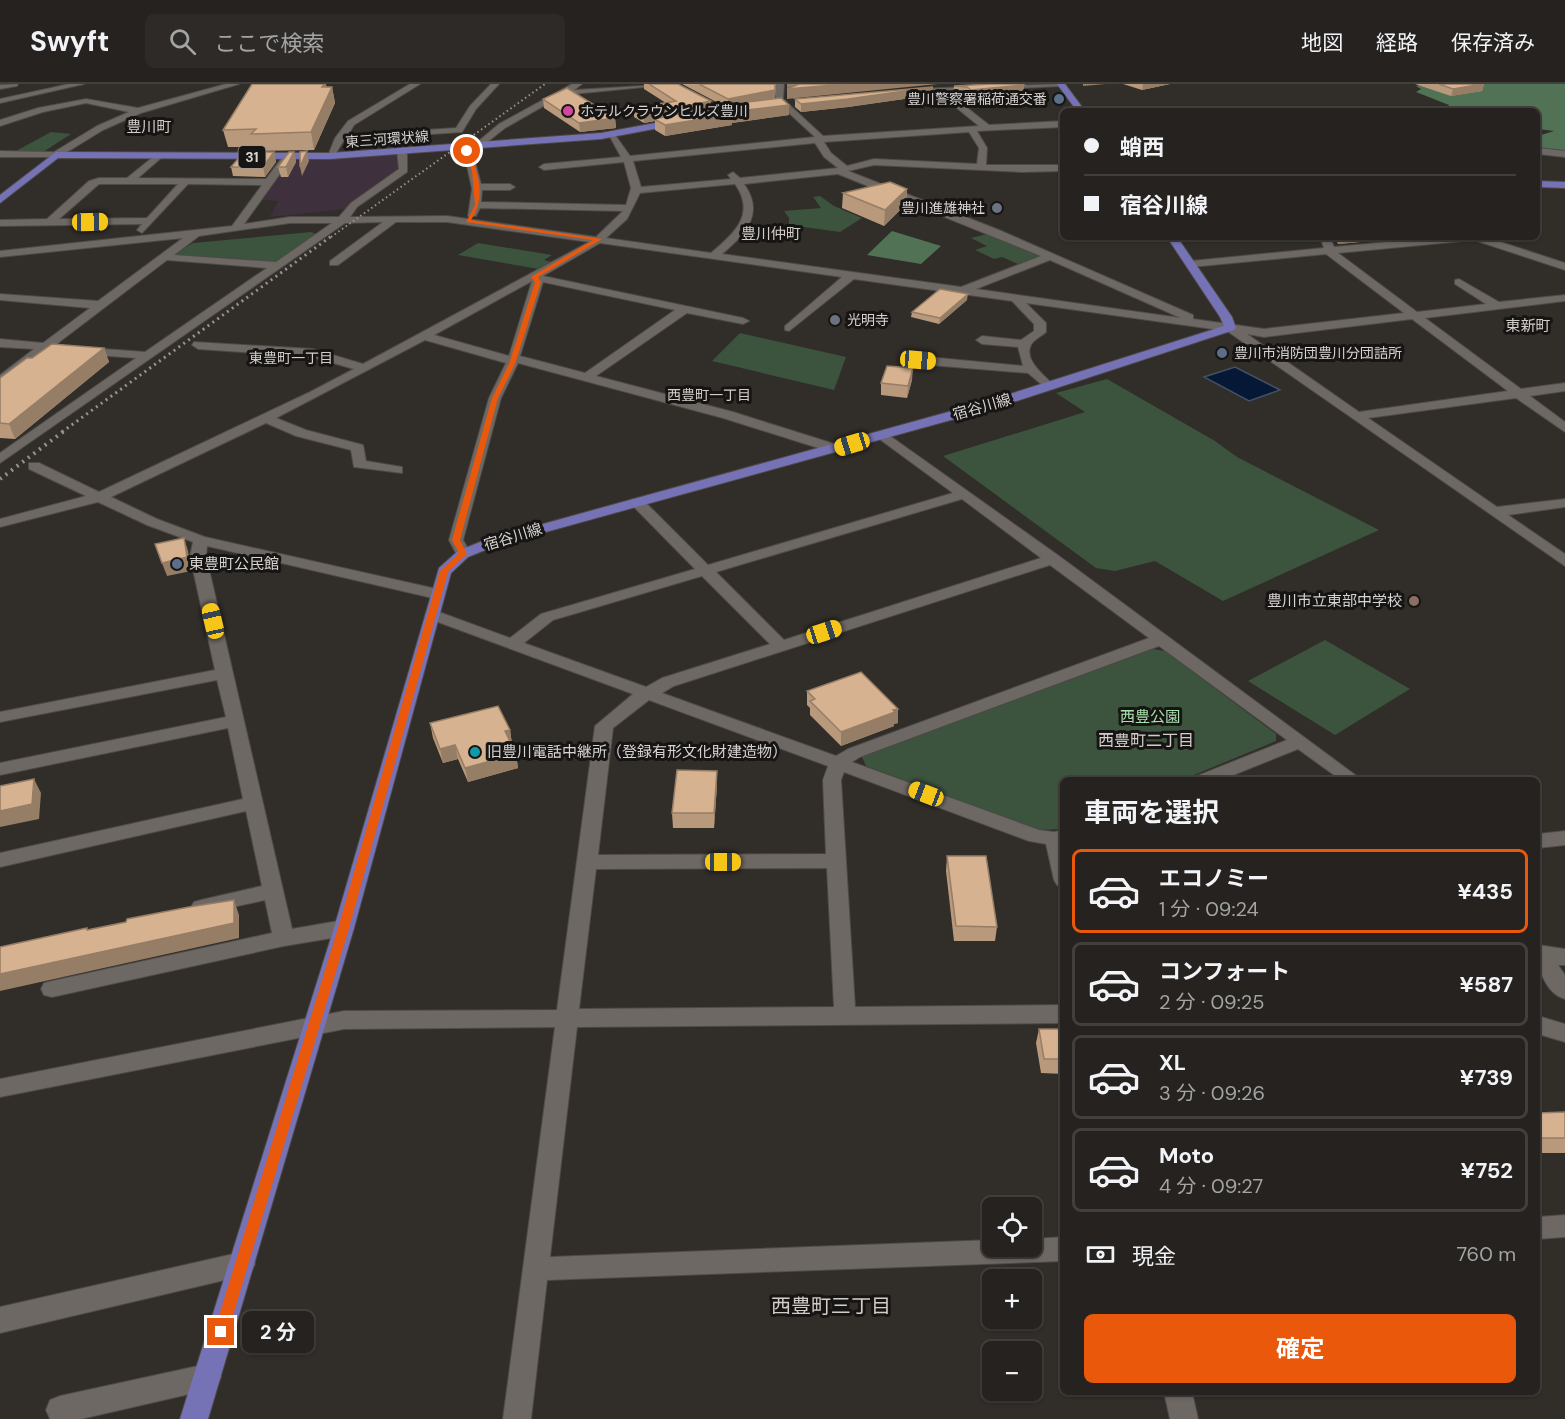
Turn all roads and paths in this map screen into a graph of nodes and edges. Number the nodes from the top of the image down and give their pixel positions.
1 (14, 84) edge
2 (235, 84) edge
3 (416, 84) edge
4 (495, 84) edge
5 (578, 84) edge
6 (671, 84) edge
7 (780, 84) edge
8 (1061, 84) edge
9 (71, 85) edge
10 (962, 85) edge
11 (0, 87) edge
12 (680, 89) edge
13 (938, 89) junction
14 (897, 92) edge
15 (558, 93) junction
16 (0, 101) edge
17 (86, 101) junction
18 (790, 104) junction
19 (775, 105) edge
20 (1079, 108) edge
21 (138, 111) junction
22 (689, 120) edge
23 (0, 123) edge
24 (1060, 124) edge
25 (1047, 125) junction
26 (986, 127) junction
27 (971, 128) junction
28 (613, 135) junction
29 (1054, 136) dead end
30 (339, 138) junction
31 (818, 139) junction
32 (478, 146) junction
33 (467, 147) junction
34 (402, 151) junction
35 (1540, 151) edge
36 (0, 154) edge
37 (1565, 154) edge
38 (56, 155) junction
39 (158, 156) junction
40 (330, 156) junction
41 (287, 157) junction
42 (626, 158) junction
43 (981, 165) junction
44 (544, 167) dead end
45 (839, 167) junction
46 (1060, 168) edge
47 (732, 172) dead end
48 (130, 181) junction
49 (185, 182) junction
50 (268, 182) junction
51 (738, 182) junction
52 (1540, 184) edge
53 (1565, 185) edge
54 (476, 187) junction
55 (510, 187) dead end
56 (636, 190) junction
57 (0, 200) edge
58 (478, 205) junction
59 (629, 208) junction
60 (395, 218) junction
61 (340, 219) junction
62 (150, 221) junction
63 (468, 221) junction
64 (50, 222) junction
65 (0, 223) edge
66 (235, 229) junction
67 (195, 234) junction
68 (139, 239) junction
69 (599, 239) junction
70 (1174, 240) edge
71 (1326, 240) edge
72 (1446, 240) edge
73 (1484, 240) edge
74 (1330, 252) junction
75 (0, 254) edge
76 (715, 255) junction
77 (1050, 256) junction
78 (165, 257) junction
79 (334, 264) dead end
80 (1191, 264) junction
81 (276, 265) junction
82 (1565, 267) edge
83 (853, 274) junction
84 (534, 277) junction
85 (1459, 282) dead end
86 (964, 290) junction
87 (0, 297) edge
88 (1014, 297) junction
89 (1565, 298) edge
90 (101, 305) junction
91 (1496, 305) junction
92 (685, 309) junction
93 (1415, 315) junction
94 (743, 321) dead end
95 (789, 328) dead end
96 (1230, 328) junction
97 (426, 336) junction
98 (982, 340) dead end
99 (0, 344) edge
100 (1025, 344) junction
101 (198, 345) dead end
102 (45, 347) junction
103 (149, 356) junction
104 (513, 359) junction
105 (918, 360) dead end
106 (365, 368) junction
107 (1032, 370) junction
108 (585, 378) junction
109 (0, 381) edge
110 (1048, 386) junction
111 (1565, 387) edge
112 (1520, 395) junction
113 (1355, 416) junction
114 (265, 418) junction
115 (1559, 418) edge
116 (1565, 428) edge
117 (883, 435) junction
118 (6, 449) edge
119 (836, 449) junction
120 (0, 459) edge
121 (34, 466) dead end
122 (397, 470) dead end
123 (965, 494) junction
124 (99, 497) junction
125 (637, 502) junction
126 (1565, 503) edge
127 (1494, 512) junction
128 (0, 523) edge
129 (201, 540) junction
130 (463, 554) junction
131 (1054, 559) junction
132 (1565, 561) edge
133 (706, 570) junction
134 (436, 594) junction
135 (433, 615) junction
136 (1163, 639) junction
137 (514, 644) junction
138 (782, 646) junction
139 (225, 673) junction
140 (650, 692) junction
141 (0, 717) edge
142 (236, 721) junction
143 (1300, 741) junction
144 (838, 763) junction
145 (0, 770) edge
146 (1211, 777) edge
147 (1349, 777) edge
148 (254, 802) junction
149 (1059, 837) edge
150 (1565, 838) edge
151 (1540, 840) edge
152 (0, 860) edge
153 (837, 861) junction
154 (586, 862) junction
155 (272, 891) junction
156 (181, 912) edge
157 (344, 928) junction
158 (284, 938) junction
159 (1540, 955) edge
160 (1540, 956) edge
161 (1565, 957) edge
162 (52, 989) dead end
163 (1565, 992) edge
164 (1060, 1014) edge
165 (845, 1016) junction
166 (566, 1018) junction
167 (313, 1026) junction
168 (1540, 1026) edge
169 (1565, 1033) edge
170 (0, 1088) edge
171 (1565, 1226) edge
172 (1540, 1228) edge
173 (1060, 1249) edge
174 (242, 1264) junction
175 (537, 1269) junction
176 (0, 1320) edge
177 (207, 1377) junction
178 (1179, 1395) edge
179 (60, 1410) dead end
180 (194, 1419) edge
181 (517, 1419) edge
182 (1184, 1419) edge

1 - 11 street
2 - 21 street
3 - 30 street
4 - 30 street
5 - 15 street
6 - 12 main road
6 - 15 street
7 - 18 street
8 - 10 street
8 - 20 main road
9 - 16 street
9 - 17 street
10 - 13 street
13 - 14 street
13 - 26 street
15 - 32 street
17 - 21 street
17 - 23 street
18 - 19 street
18 - 31 street
21 - 38 street
22 - 28 main road, 東三河環状線 / 31
24 - 25 street
25 - 26 street
25 - 29 street
26 - 27 street
27 - 31 street
27 - 43 street
28 - 32 main road, 東三河環状線 / 31
28 - 42 street
30 - 40 street
31 - 42 street
31 - 45 street
32 - 33 main road, 東三河環状線 / 31
33 - 34 main road, 東三河環状線 / 31
33 - 54 street
34 - 40 main road, 東三河環状線 / 31
34 - 61 street
35 - 37 street
36 - 38 street
38 - 39 main road, 東三河環状線 / 31
38 - 57 main road
39 - 41 main road, 東三河環状線 / 31
39 - 48 street
40 - 41 main road, 東三河環状線 / 31
41 - 50 street
42 - 44 street
42 - 56 street
43 - 45 street
43 - 46 street
45 - 51 street
45 - 77 street
47 - 51 street
48 - 49 street
48 - 64 street
49 - 50 street
49 - 62 street
50 - 66 street
51 - 56 street
51 - 76 street
52 - 53 main road
54 - 55 street
54 - 58 street
56 - 59 street
58 - 59 street
58 - 63 street
59 - 69 street
60 - 61 street
60 - 63 street
60 - 79 street
61 - 66 street
61 - 81 street
62 - 64 street
62 - 68 street
63 - 69 street
64 - 65 street
66 - 67 street
67 - 68 street
67 - 78 street
68 - 75 street
69 - 76 street
69 - 84 street
70 - 80 main road
71 - 74 street
72 - 74 street
73 - 82 street
74 - 80 street
74 - 93 street
76 - 83 street
77 - 86 street
77 - 96 street
78 - 81 street
78 - 90 street
80 - 96 main road
81 - 103 street
83 - 86 street
83 - 95 street
84 - 92 street
84 - 97 street
84 - 104 street
85 - 91 street
86 - 88 street
87 - 90 street
88 - 96 street
88 - 100 street
89 - 91 street
90 - 102 street
91 - 93 street
92 - 94 street
92 - 108 street
93 - 96 street
93 - 112 street
96 - 110 main road, 宿谷川線
96 - 113 street
97 - 104 street
97 - 106 street
98 - 100 street
99 - 102 street
100 - 107 street
101 - 106 street
102 - 103 street
102 - 109 street
103 - 118 street
104 - 108 street
104 - 130 street
105 - 107 street
106 - 114 street
107 - 110 street
108 - 119 street
110 - 117 main road, 宿谷川線
111 - 112 street
112 - 113 street
112 - 115 street
113 - 127 street
114 - 122 street
114 - 124 street
115 - 116 street
117 - 119 main road, 宿谷川線
117 - 123 street
118 - 120 street
119 - 125 main road, 宿谷川線
121 - 124 street
123 - 131 street
123 - 133 street
124 - 128 street
124 - 129 street
125 - 130 main road, 宿谷川線
125 - 133 street
126 - 127 street
127 - 132 street
129 - 134 street
129 - 139 street
130 - 134 main road, 宿谷川線
131 - 136 street
131 - 138 street
133 - 137 street
133 - 138 street
134 - 135 main road, 宿谷川線
135 - 137 street
135 - 157 main road, 宿谷川線
136 - 143 street
136 - 144 street
137 - 140 street
138 - 140 street
139 - 141 street
139 - 142 street
140 - 144 street
140 - 154 street
142 - 145 street
142 - 148 street
143 - 146 street
143 - 147 street
144 - 149 street
144 - 153 street
148 - 152 street
148 - 155 street
150 - 151 street
153 - 154 street
153 - 165 street
154 - 166 street
155 - 156 street
155 - 158 street
157 - 158 street
157 - 167 main road, 宿谷川線
158 - 162 street
159 - 161 street
160 - 163 street
164 - 165 street
165 - 166 street
166 - 167 street
166 - 175 street
167 - 170 street
167 - 174 main road, 宿谷川線
168 - 169 street
171 - 172 street
173 - 175 street
174 - 176 street
174 - 177 main road, 宿谷川線
175 - 181 street
177 - 179 street
177 - 180 main road, 宿谷川線
178 - 182 street

